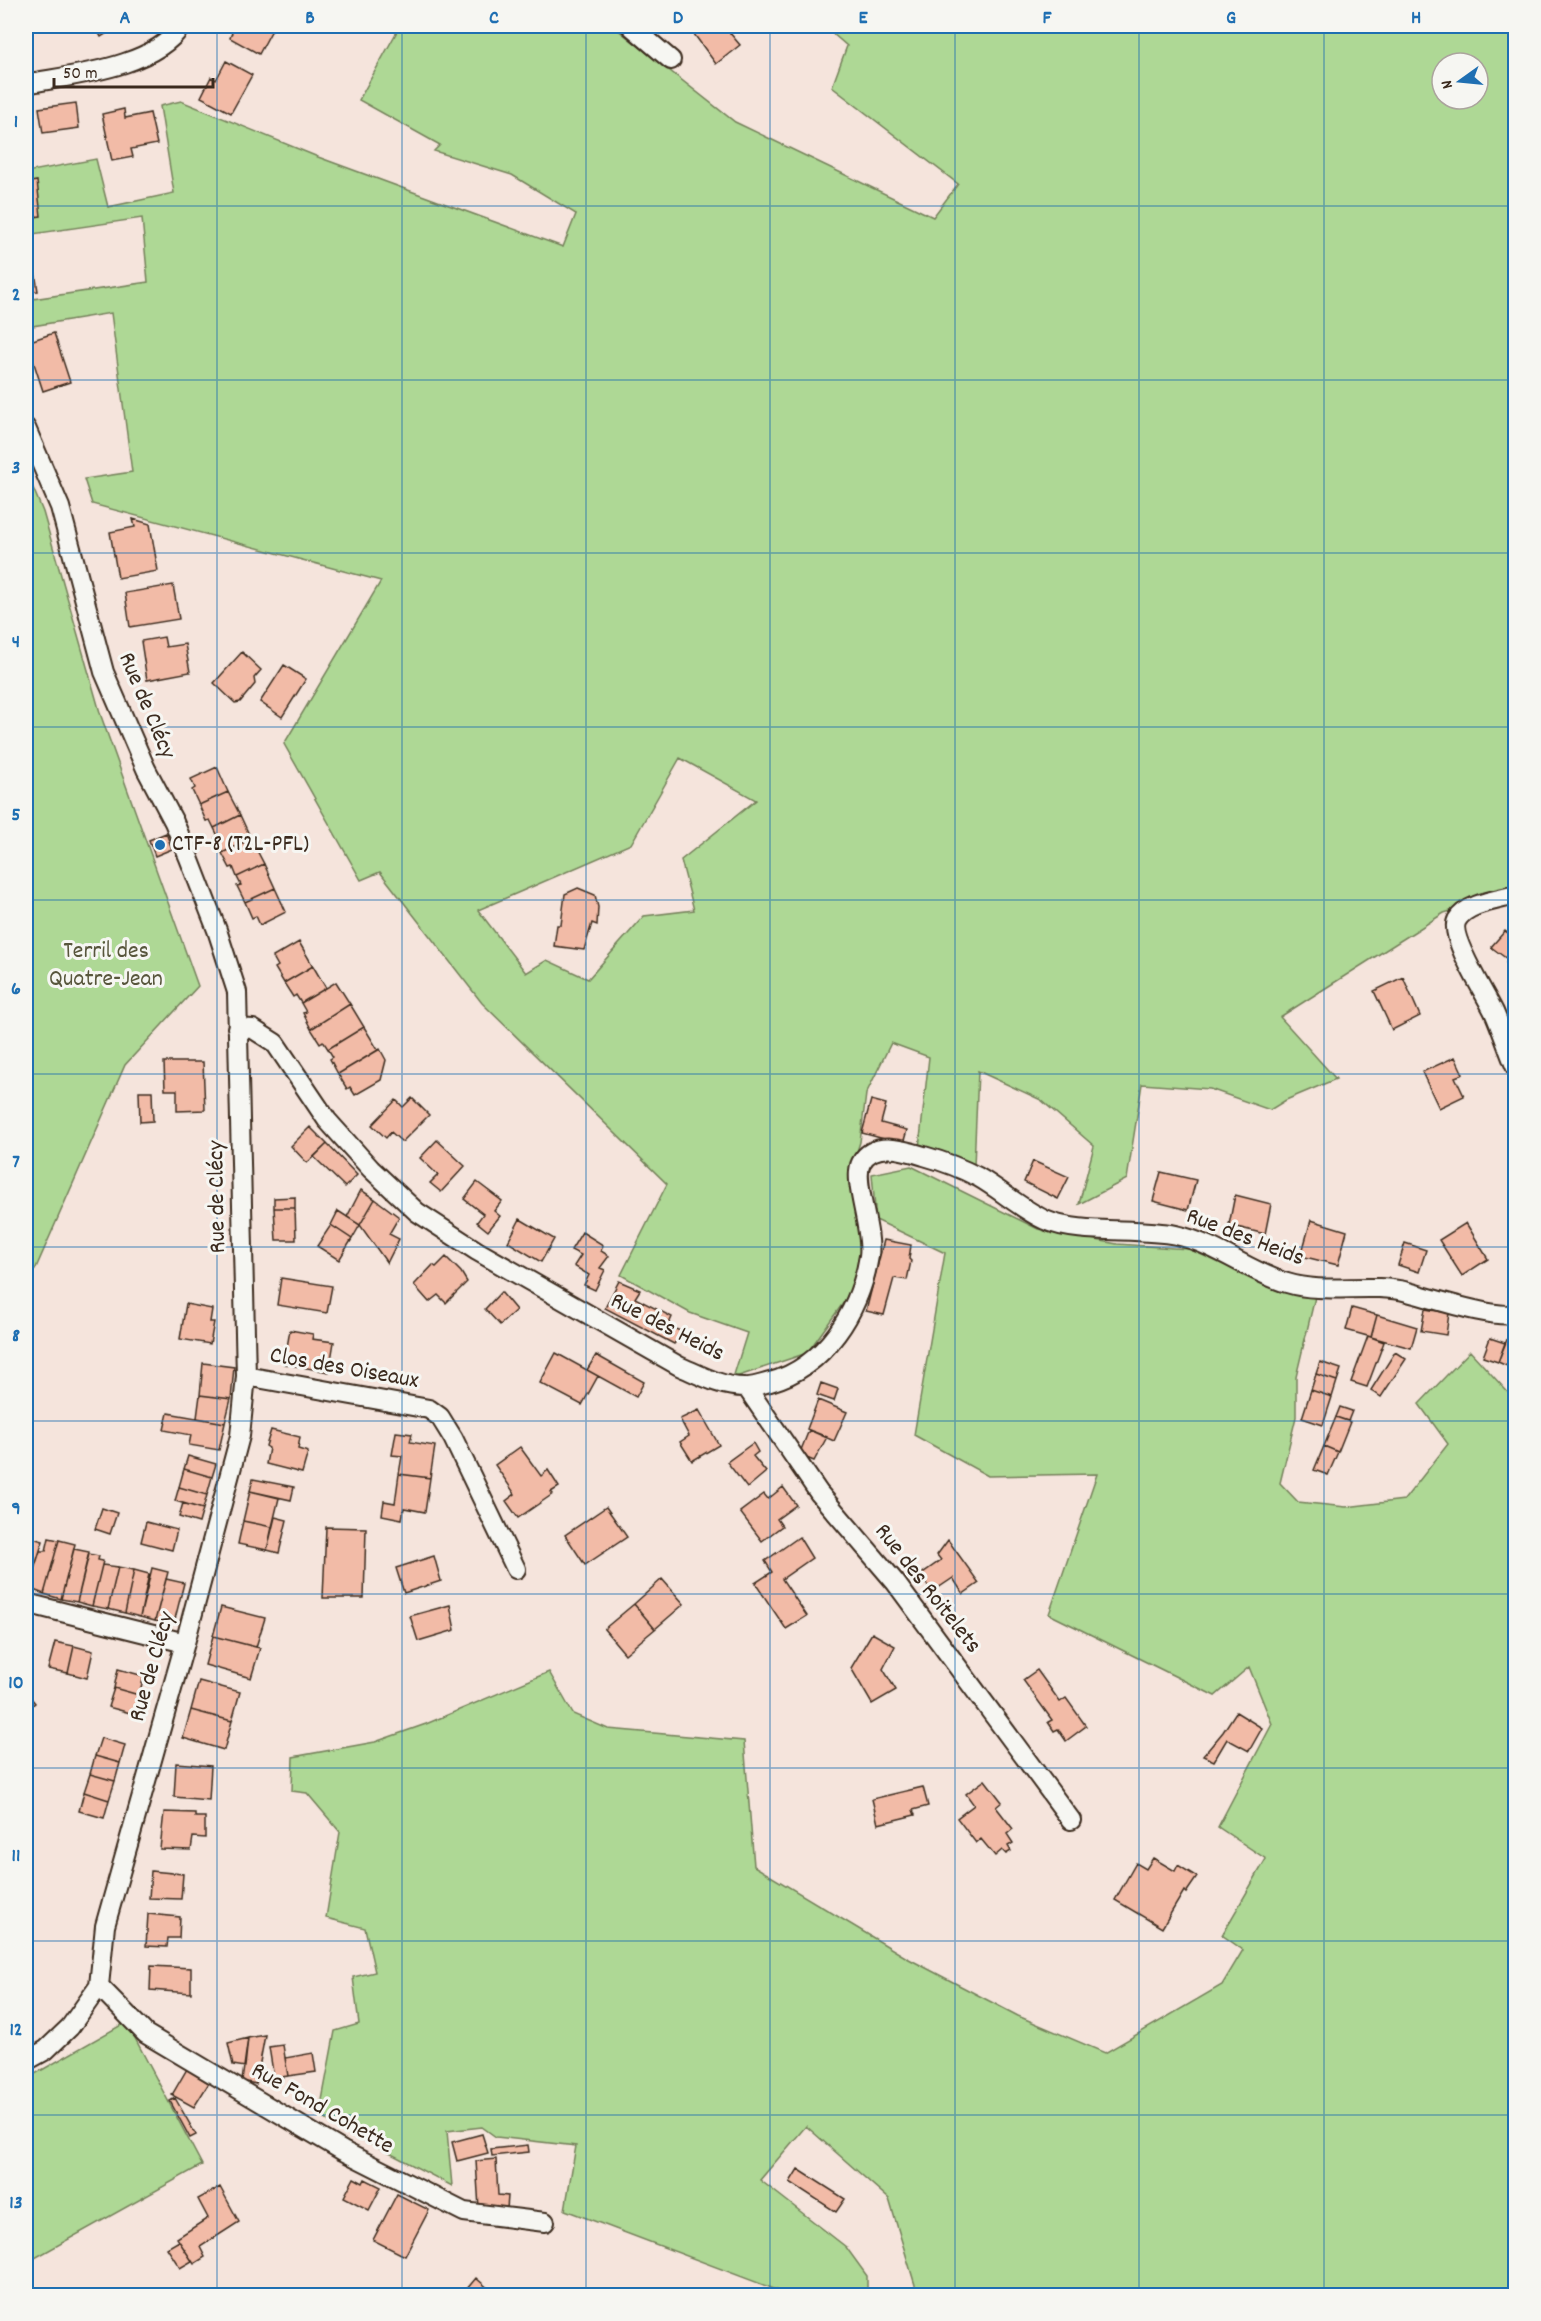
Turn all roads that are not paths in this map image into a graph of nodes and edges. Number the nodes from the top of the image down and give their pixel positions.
1 (181, 26) edge
2 (631, 26) edge
3 (671, 60) dead end
4 (26, 84) edge
5 (26, 428) edge
6 (1515, 895) edge
7 (237, 1028) junction
8 (1515, 1068) edge
9 (1515, 1313) edge
10 (246, 1376) junction
11 (747, 1388) junction
12 (516, 1569) dead end
13 (26, 1603) edge
14 (185, 1643) junction
15 (1071, 1820) dead end
16 (99, 1986) junction
17 (26, 2061) edge
18 (545, 2222) dead end

1 - 4 street
2 - 3 street
5 - 7 street, Rue de Clécy
6 - 8 street
7 - 10 street, Rue de Clécy
7 - 11 street, Rue des Heids
9 - 11 street, Rue des Heids
10 - 12 street, Clos des Oiseaux
10 - 14 street, Rue de Clécy
11 - 15 street, Rue des Roitelets
13 - 14 street
14 - 16 street, Rue de Clécy
16 - 17 street
16 - 18 street, Rue Fond Cohette

